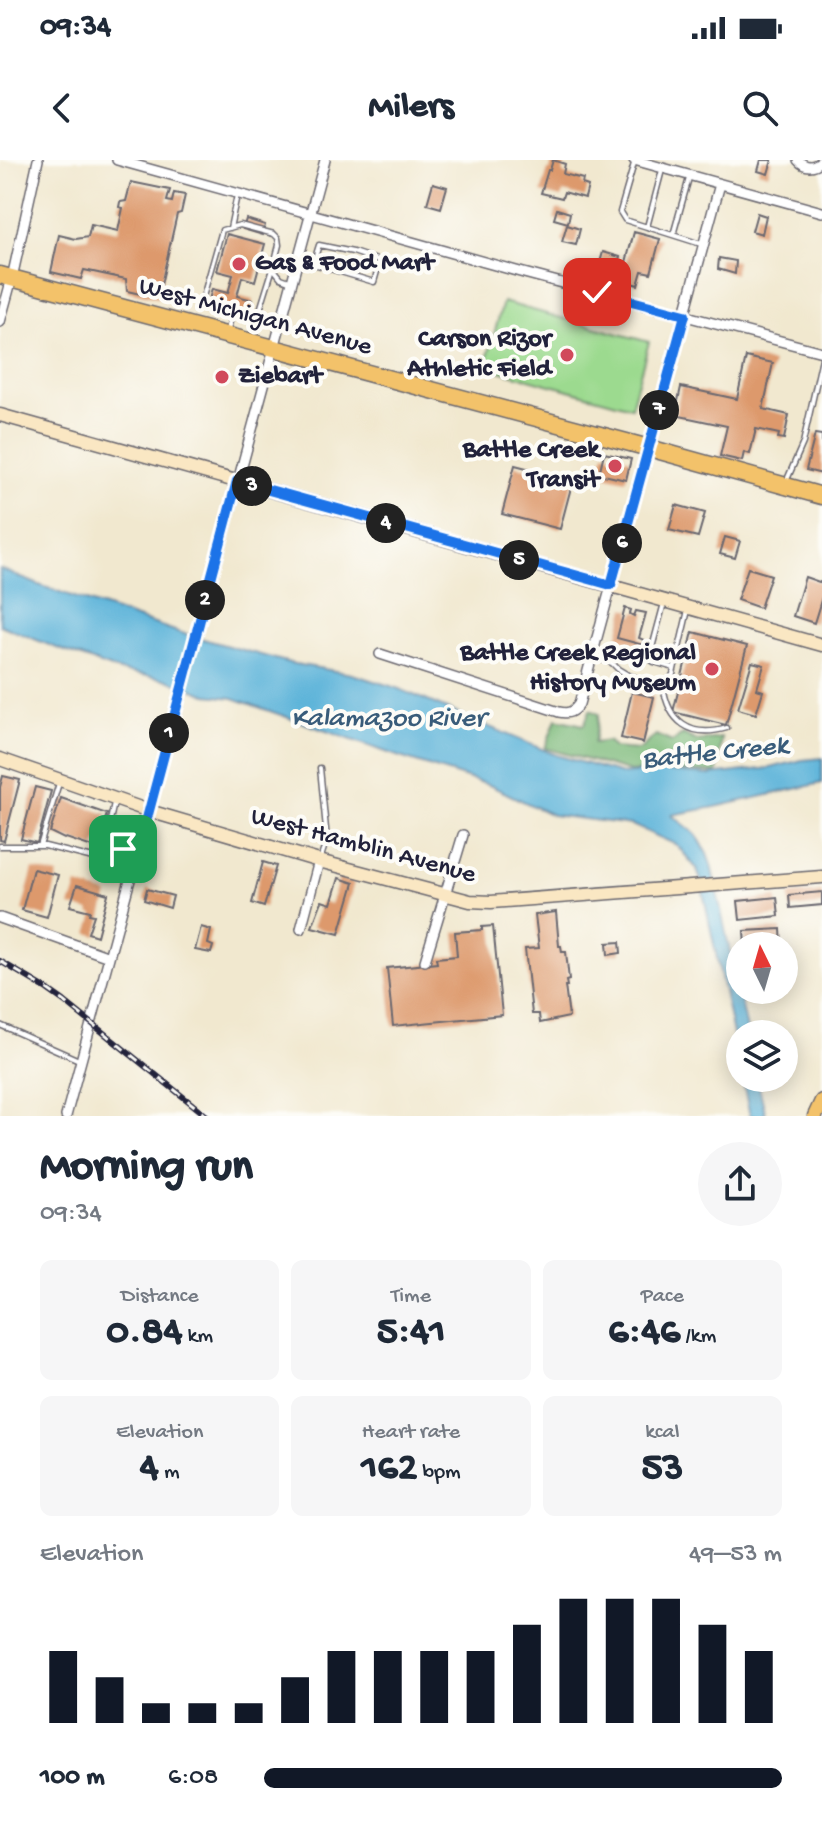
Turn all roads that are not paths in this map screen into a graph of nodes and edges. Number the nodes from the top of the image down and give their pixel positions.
1 (38, 160) edge
2 (117, 160) edge
3 (325, 160) edge
4 (634, 160) edge
5 (798, 160) edge
6 (822, 160) edge
7 (130, 162) edge
8 (663, 168) junction
9 (689, 175) junction
10 (720, 184) junction
11 (238, 193) junction
12 (310, 212) junction
13 (822, 212) edge
14 (647, 227) junction
15 (230, 228) junction
16 (673, 235) junction
17 (703, 244) junction
18 (298, 259) junction
19 (313, 264) junction
20 (273, 268) junction
21 (6, 276) edge
22 (292, 282) junction
23 (232, 313) junction
24 (685, 315) junction
25 (0, 322) edge
26 (227, 335) junction
27 (274, 347) junction
28 (822, 355) edge
29 (0, 415) edge
30 (649, 448) junction
31 (237, 481) junction
32 (784, 486) junction
33 (822, 496) edge
34 (611, 585) junction
35 (665, 600) junction
36 (689, 607) junction
37 (822, 645) edge
38 (380, 654) dead end
39 (592, 657) junction
40 (674, 668) junction
41 (663, 685) junction
42 (727, 728) dead end
43 (0, 759) edge
44 (320, 768) dead end
45 (60, 780) junction
46 (115, 799) junction
47 (149, 811) junction
48 (463, 835) dead end
49 (104, 845) junction
50 (0, 846) edge
51 (40, 846) junction
52 (138, 852) junction
53 (319, 861) junction
54 (822, 877) edge
55 (445, 893) junction
56 (0, 918) edge
57 (301, 929) dead end
58 (109, 957) junction
59 (425, 961) dead end
60 (0, 1025) edge
61 (81, 1061) junction
62 (822, 1101) edge
63 (66, 1116) edge
64 (815, 1116) edge

1 - 21 street
2 - 7 street
3 - 12 street
4 - 8 street
4 - 14 lane
5 - 6 street
7 - 11 street
8 - 9 street
8 - 14 lane
9 - 10 street
9 - 16 lane
10 - 13 street
10 - 17 street
11 - 12 street
11 - 15 lane
12 - 18 street
12 - 24 street
14 - 16 lane
15 - 20 lane
15 - 23 lane
16 - 17 lane
17 - 24 street
18 - 19 lane
18 - 22 street
19 - 19 lane
20 - 22 lane
20 - 23 lane
21 - 25 street
21 - 26 highway, West Michigan Avenue
22 - 27 street
23 - 26 lane
24 - 28 street
24 - 30 street
26 - 27 highway, West Michigan Avenue
27 - 30 highway, West Michigan Avenue
27 - 31 street
28 - 32 lane
29 - 31 street
30 - 32 highway, West Michigan Avenue
30 - 34 street
31 - 34 street
31 - 47 street
32 - 33 highway, West Michigan Avenue
34 - 35 street
34 - 39 street
35 - 36 street
35 - 40 lane
36 - 37 street
36 - 40 lane
38 - 39 street
39 - 41 lane
40 - 41 lane
41 - 42 lane
43 - 45 street, West Hamblin Avenue
44 - 53 lane
45 - 46 street, West Hamblin Avenue
45 - 51 lane
46 - 47 street, West Hamblin Avenue
46 - 49 lane
47 - 52 street
47 - 53 street, West Hamblin Avenue
48 - 55 street
49 - 51 lane
49 - 52 lane
50 - 51 lane
52 - 58 street
53 - 55 street, West Hamblin Avenue
53 - 57 street
54 - 55 street, West Hamblin Avenue
55 - 59 street
56 - 58 street
58 - 61 street
60 - 61 lane
61 - 63 street
62 - 64 main road

